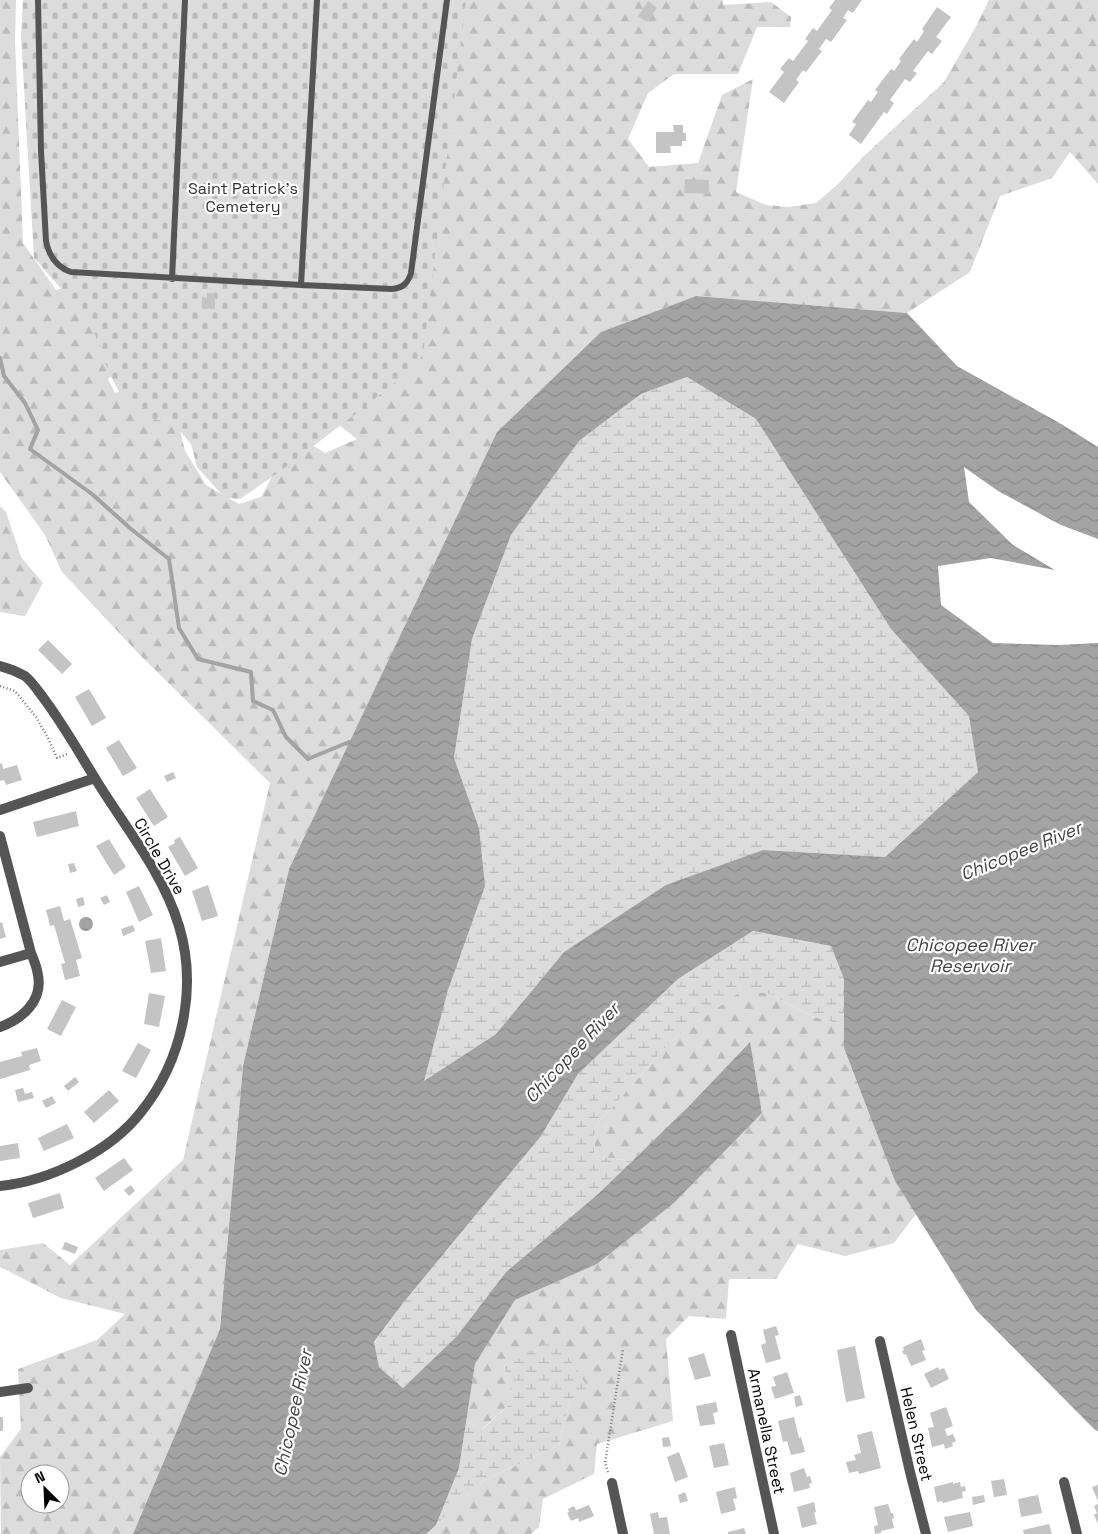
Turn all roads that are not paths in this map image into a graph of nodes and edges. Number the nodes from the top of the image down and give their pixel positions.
1 (38, 0) edge
2 (185, 0) edge
3 (317, 0) edge
4 (447, 0) edge
5 (172, 278) junction
6 (301, 285) junction
7 (0, 666) edge
8 (95, 778) junction
9 (0, 810) edge
10 (0, 836) edge
11 (31, 953) junction
12 (0, 962) edge
13 (0, 1027) edge
14 (0, 1186) edge
15 (731, 1335) dead end
16 (880, 1341) dead end
17 (28, 1388) dead end
18 (0, 1392) edge
19 (1064, 1482) dead end
20 (612, 1483) road end
21 (623, 1534) edge
22 (774, 1534) edge
23 (926, 1534) edge
24 (1077, 1534) edge

1 - 5 lane
2 - 5 lane
3 - 6 lane
4 - 6 lane
5 - 6 lane
7 - 8 street, Circle Drive
8 - 9 street
8 - 14 street, Circle Drive
10 - 11 street
11 - 12 street
11 - 13 street
15 - 22 street, Armanella Street
16 - 23 street, Helen Street
17 - 18 street
19 - 24 street
20 - 21 street

